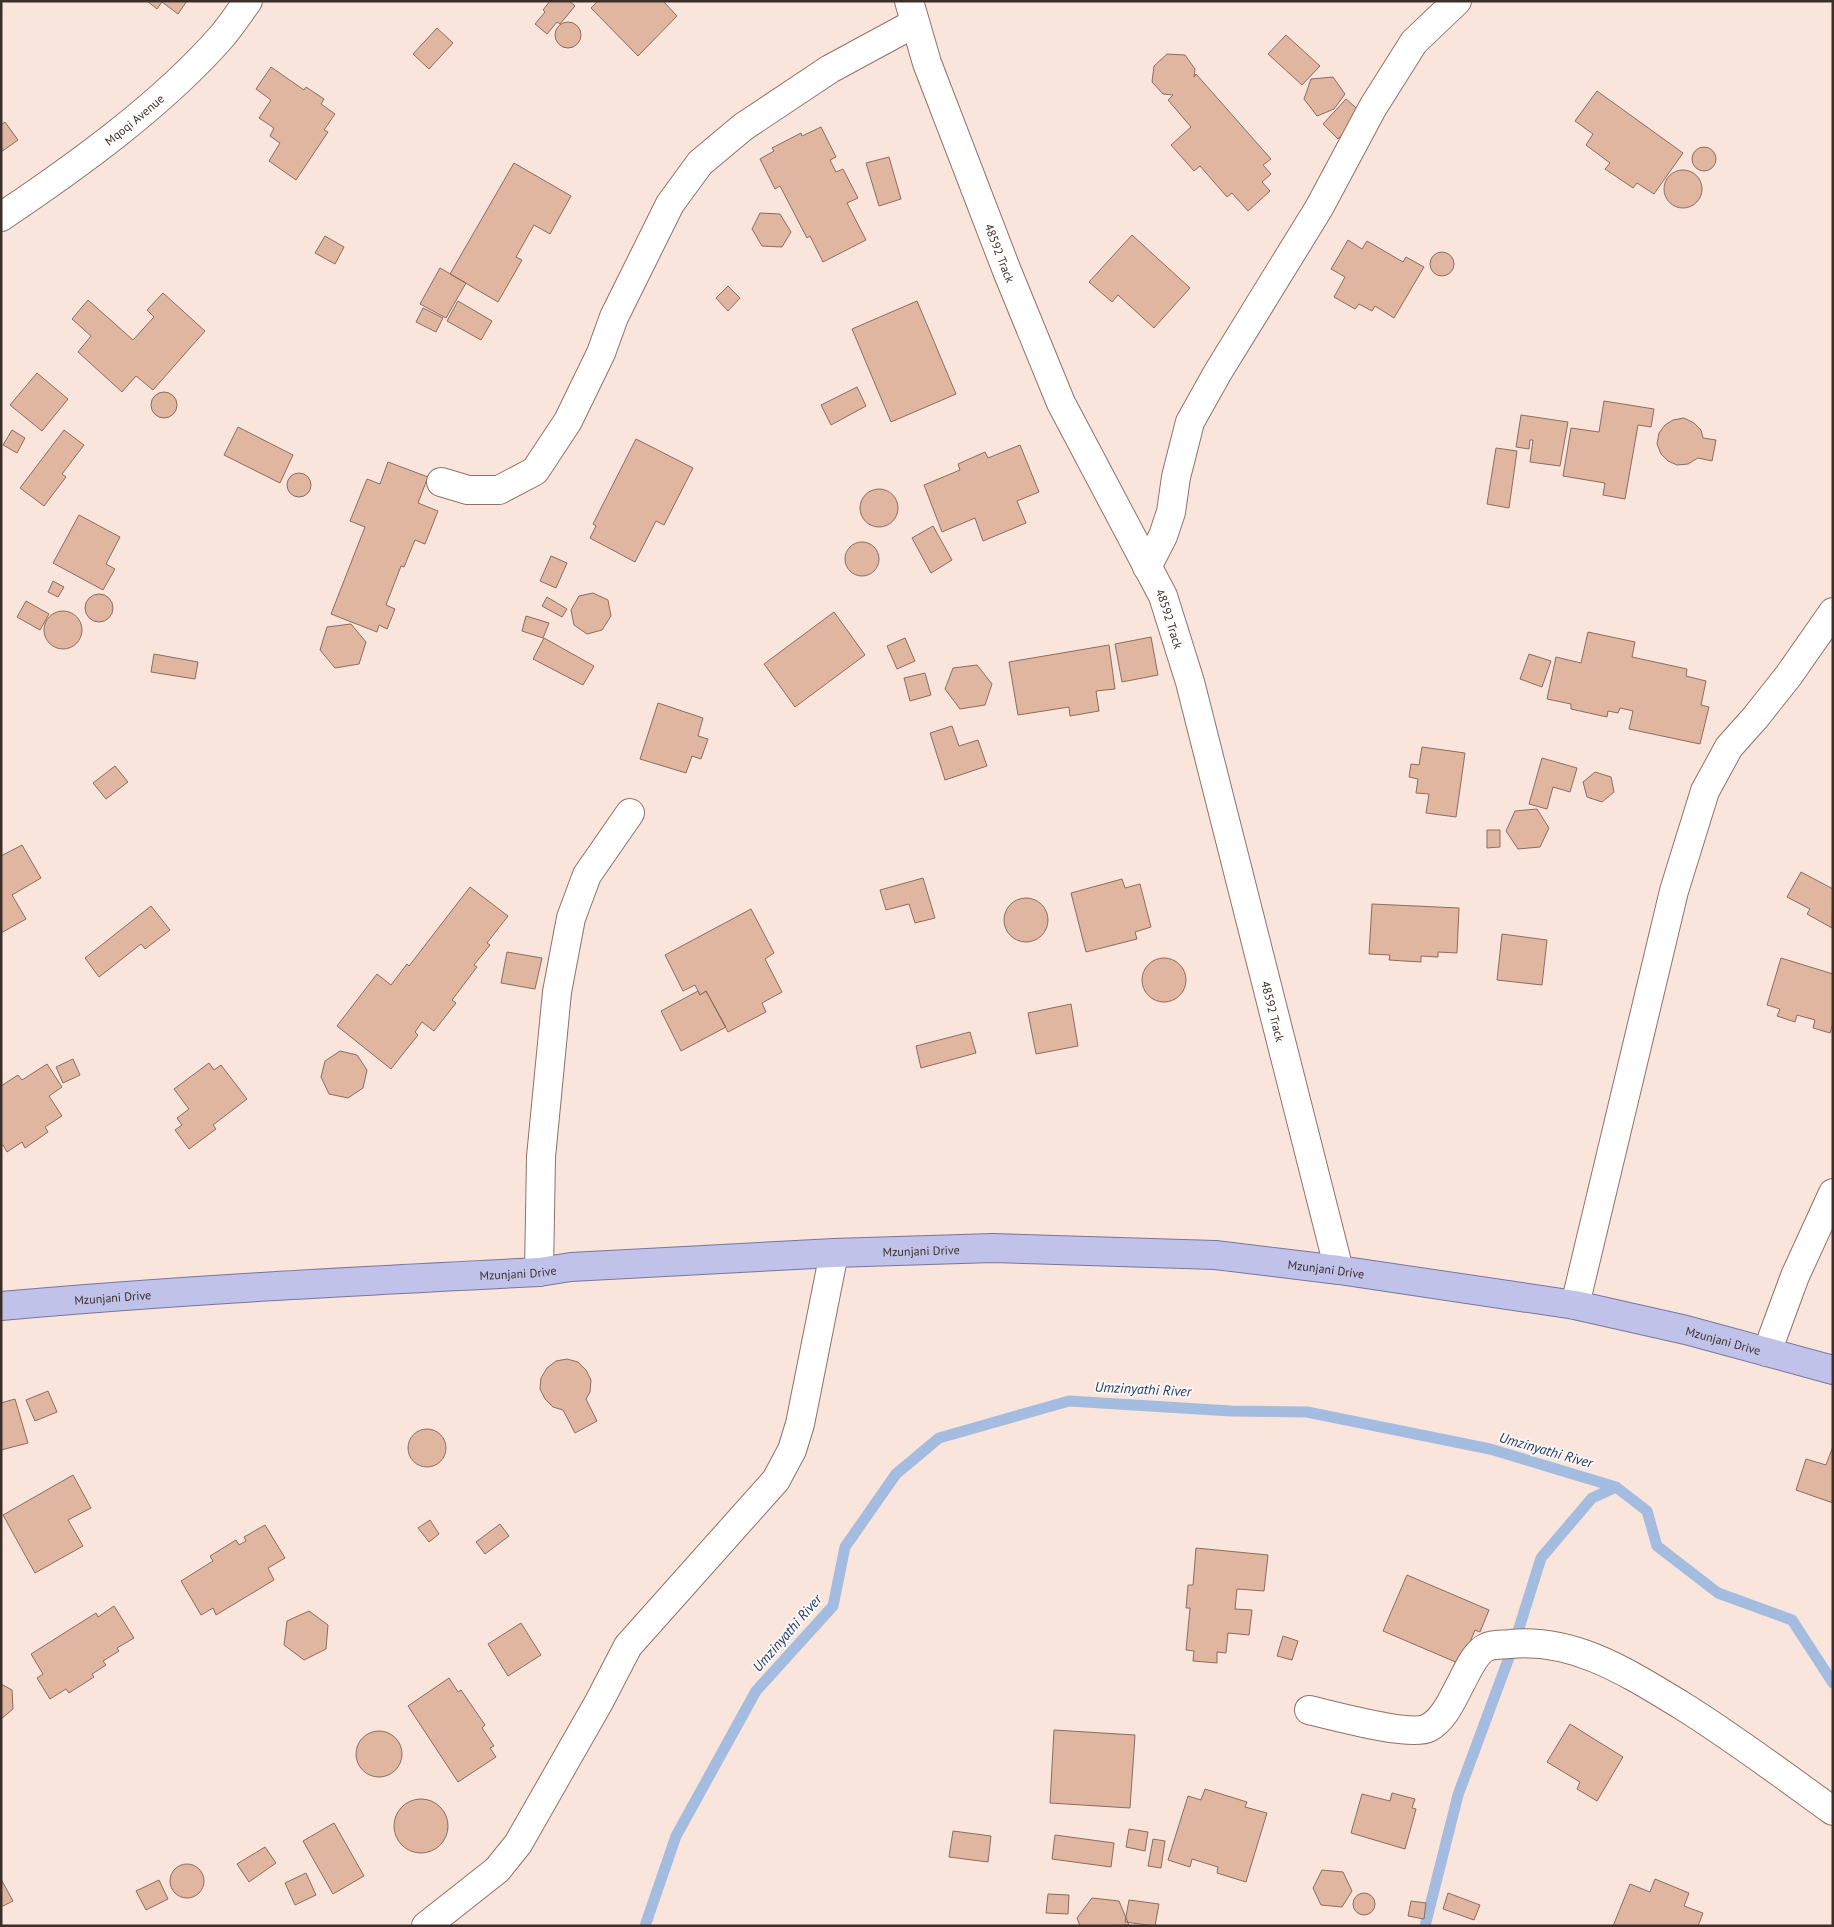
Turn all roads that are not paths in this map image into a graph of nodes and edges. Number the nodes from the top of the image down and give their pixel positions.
1 (248, 1) edge
2 (1457, 1) edge
3 (912, 12) edge
4 (1, 217) edge
5 (441, 482) dead end
6 (1147, 567) junction
7 (1833, 612) edge
8 (630, 813) dead end
9 (1833, 1194) edge
10 (834, 1253) junction
11 (1339, 1270) junction
12 (539, 1272) junction
13 (1575, 1305) junction
14 (1, 1306) edge
15 (1767, 1352) junction
16 (1833, 1370) edge
17 (1309, 1710) dead end
18 (1833, 1811) edge
19 (426, 1926) edge

1 - 4 street, Mqoqi Avenue
2 - 6 street
3 - 5 street
3 - 6 street, 48592 Track
6 - 11 street, 48592 Track
7 - 13 street
8 - 12 street
9 - 15 street
10 - 11 main road, Mzunjani Drive
10 - 12 main road, Mzunjani Drive
10 - 19 street
11 - 13 main road, Mzunjani Drive
12 - 14 main road, Mzunjani Drive
13 - 15 main road, Mzunjani Drive
15 - 16 main road, Mzunjani Drive
17 - 18 street

